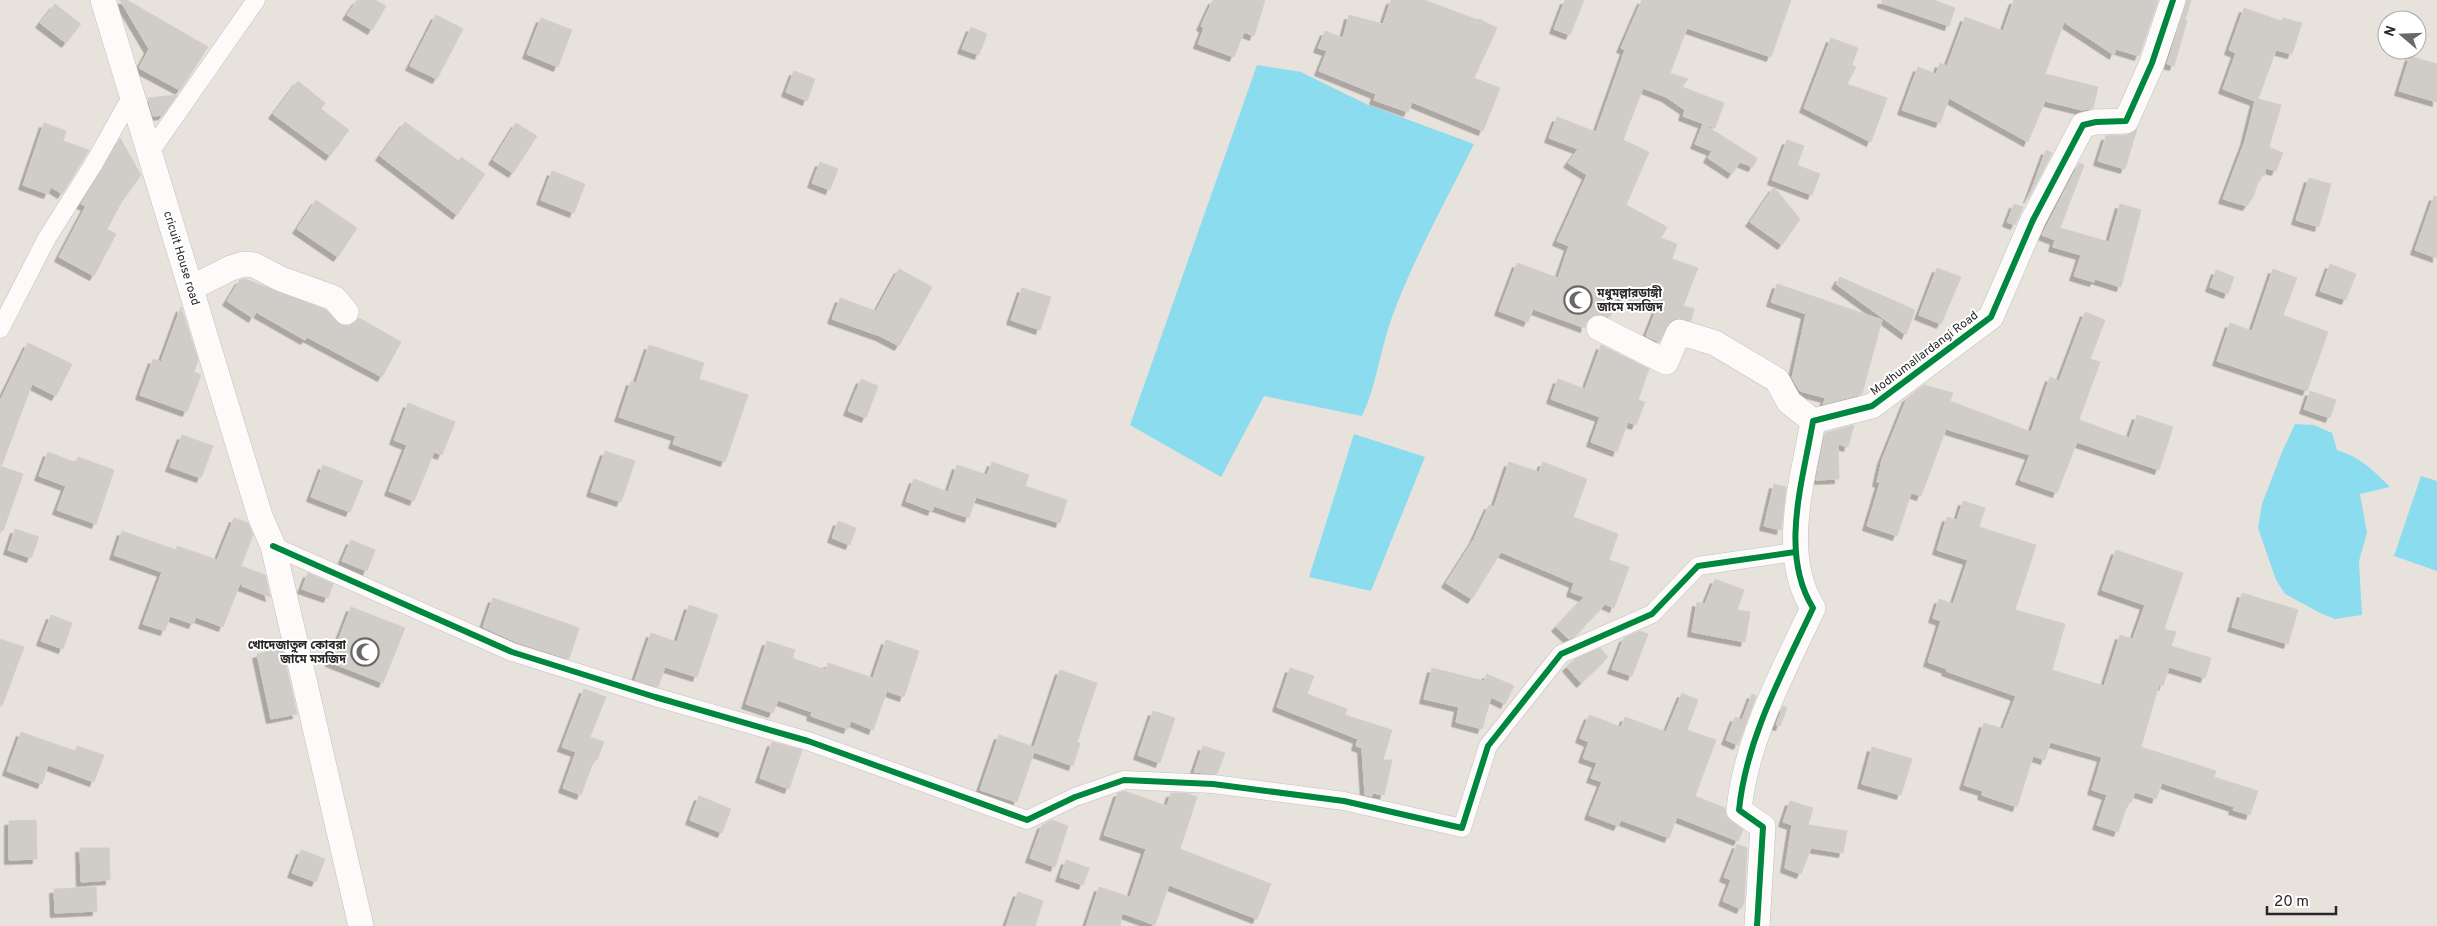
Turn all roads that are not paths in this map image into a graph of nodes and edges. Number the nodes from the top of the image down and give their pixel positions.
1 (103, 0) edge
2 (256, 0) edge
3 (2173, 0) edge
4 (133, 94) junction
5 (150, 152) junction
6 (191, 288) junction
7 (346, 312) dead end
8 (0, 328) edge
9 (1599, 328) dead end
10 (1812, 421) junction
11 (273, 546) junction
12 (1795, 552) junction
13 (361, 926) edge
14 (1757, 926) edge

1 - 4 street, cricuit House road
2 - 5 street
3 - 10 street, Modhumallardangi Road
4 - 5 street, cricuit House road
4 - 8 street
5 - 6 street, cricuit House road
6 - 7 street
6 - 11 street, cricuit House road
9 - 10 street
10 - 12 street
11 - 12 street
11 - 13 street, cricuit House road
12 - 14 street

